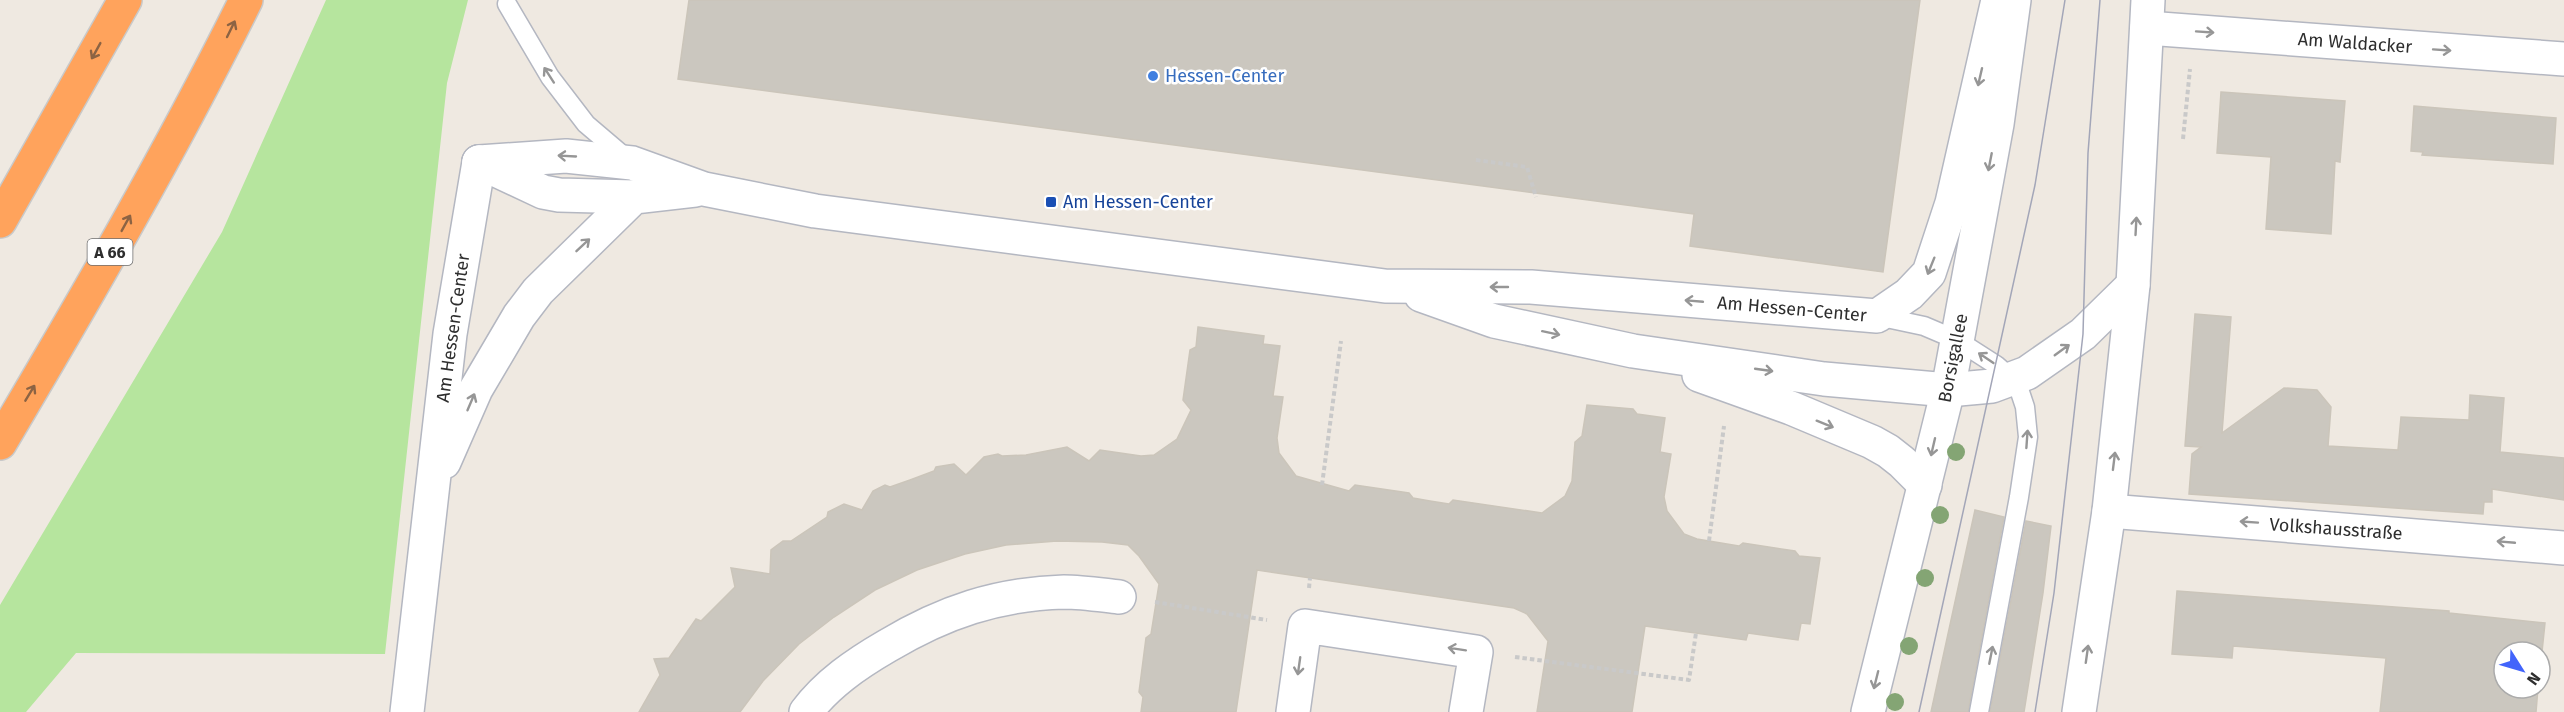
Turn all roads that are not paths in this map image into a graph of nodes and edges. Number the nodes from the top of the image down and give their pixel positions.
1 (125, 0) edge
2 (246, 0) edge
3 (1998, 0) edge
4 (2014, 0) edge
5 (507, 4) dead end
6 (2147, 14) edge
7 (2564, 59) edge
8 (480, 162) junction
9 (632, 163) junction
10 (704, 189) junction
11 (634, 197) junction
12 (0, 221) edge
13 (2133, 285) junction
14 (1395, 286) junction
15 (1877, 316) junction
16 (1957, 340) junction
17 (1633, 351) junction
18 (2012, 379) junction
19 (1948, 390) junction
20 (0, 443) edge
21 (1925, 484) junction
22 (430, 494) junction
23 (2109, 510) junction
24 (2564, 548) edge
25 (1119, 597) road end
26 (407, 712) edge
27 (806, 712) edge
28 (1293, 712) edge
29 (1466, 712) edge
30 (1868, 712) edge
31 (1979, 712) edge
32 (2079, 712) edge

1 -> 12 highway
20 -> 2 highway, A 66
3 -> 15 street, Am Hessen-Center
4 -> 16 street, Borsigallee
9 -> 5 lane
6 -> 7 street, Am Waldacker
13 -> 6 street
9 -> 8 street, Am Hessen-Center
8 - 11 street, Am Hessen-Center
8 - 22 street, Am Hessen-Center
9 - 10 street, Am Hessen-Center
10 - 11 street, Am Hessen-Center
10 - 14 street, Am Hessen-Center
22 -> 11 street, Am Hessen-Center
18 -> 13 street, Am Hessen-Center
23 -> 13 street
15 -> 14 street, Am Hessen-Center
14 -> 17 street, Am Hessen-Center
15 - 16 lane
18 -> 16 lane
16 - 19 street, Borsigallee
17 -> 19 street, Am Hessen-Center
17 -> 21 street, Am Hessen-Center
18 - 19 street, Am Hessen-Center
31 -> 18 lane
19 -> 21 street, Borsigallee
21 -> 30 street, Borsigallee
22 - 26 street, Am Hessen-Center
24 -> 23 street, Volkshausstraße
32 -> 23 street
25 - 27 street
29 -> 28 street

